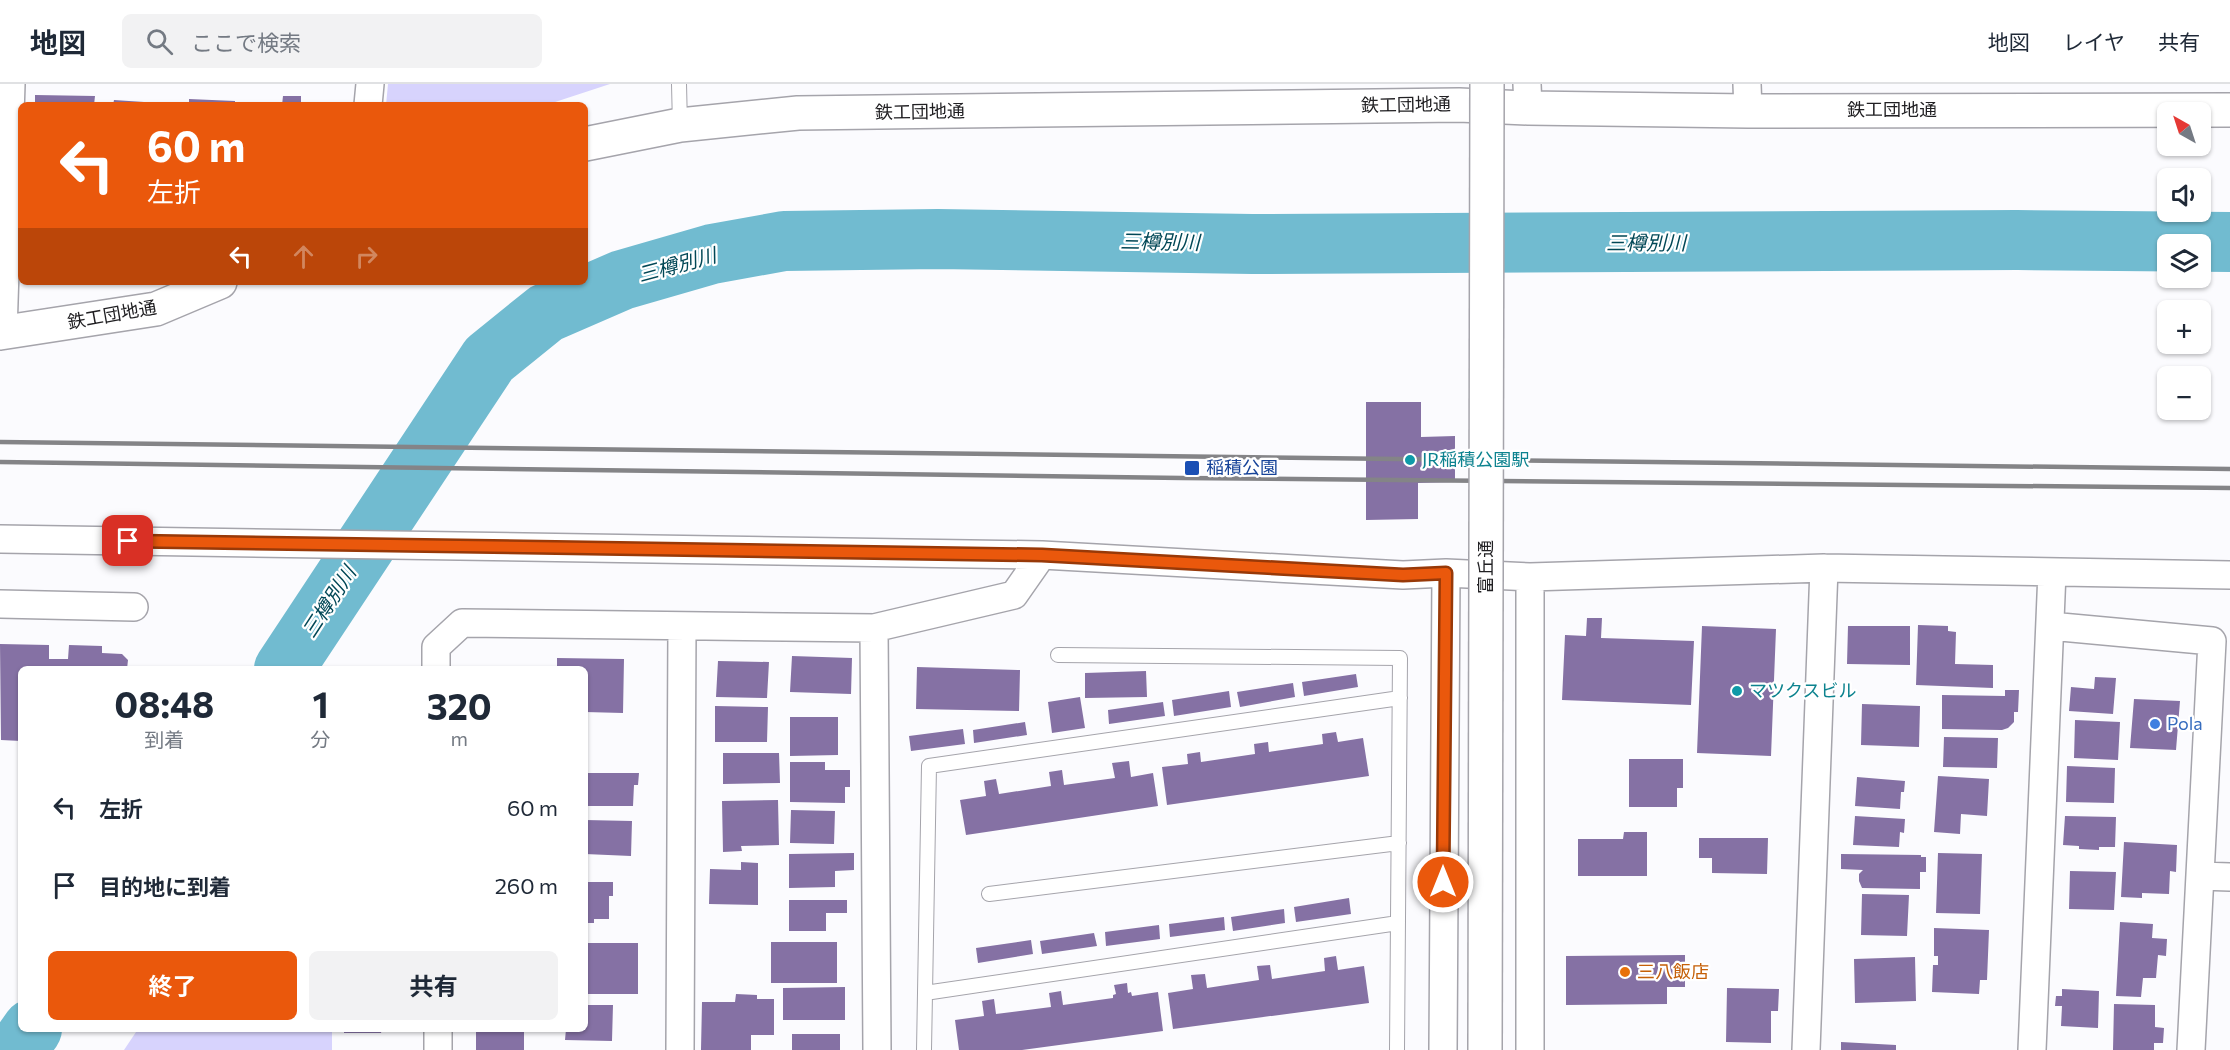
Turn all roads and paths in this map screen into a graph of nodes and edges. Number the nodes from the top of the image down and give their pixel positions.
1 (11, 84) edge
2 (370, 84) edge
3 (679, 84) edge
4 (1487, 84) edge
5 (1458, 94) edge
6 (1527, 96) edge
7 (1748, 97) edge
8 (368, 102) edge
9 (2230, 110) edge
10 (680, 125) junction
11 (588, 143) edge
12 (213, 285) edge
13 (2, 333) edge
14 (0, 539) edge
15 (1042, 555) junction
16 (1824, 568) junction
17 (2052, 572) junction
18 (1446, 573) junction
19 (2230, 575) edge
20 (1530, 578) junction
21 (0, 604) edge
22 (134, 607) dead end
23 (682, 626) junction
24 (2050, 626) junction
25 (874, 628) junction
26 (1058, 655) dead end
27 (436, 666) edge
28 (1400, 698) junction
29 (1399, 843) junction
30 (2214, 876) edge
31 (989, 894) dead end
32 (1398, 923) junction
33 (925, 993) junction
34 (438, 1032) edge
35 (438, 1050) edge
36 (680, 1050) edge
37 (877, 1050) edge
38 (924, 1050) edge
39 (1397, 1050) edge
40 (1443, 1050) edge
41 (1485, 1050) edge
42 (1530, 1050) edge
43 (1806, 1050) edge
44 (2032, 1050) edge
45 (2191, 1050) edge

1 - 13 street
2 - 8 street
3 - 10 lane
4 - 41 street, 富丘通, bridge
5 - 6 street, 鉄工団地通
5 - 10 street, 鉄工団地通
6 - 7 street, 鉄工団地通
7 - 9 street, 鉄工団地通
10 - 11 street, 鉄工団地通
12 - 13 street, 鉄工団地通
14 - 15 street
15 - 18 street
15 - 25 street
16 - 17 street
16 - 20 street
16 - 43 street
17 - 19 street
17 - 24 street
18 - 20 street
18 - 40 street
20 - 42 street
21 - 22 street
23 - 25 street
23 - 27 street
23 - 36 street
24 - 30 street
24 - 44 street
25 - 37 street
26 - 28 lane
28 - 29 lane
28 - 33 lane
29 - 31 lane
29 - 32 lane
30 - 45 street
32 - 33 lane
32 - 39 lane
33 - 38 lane
34 - 35 street

